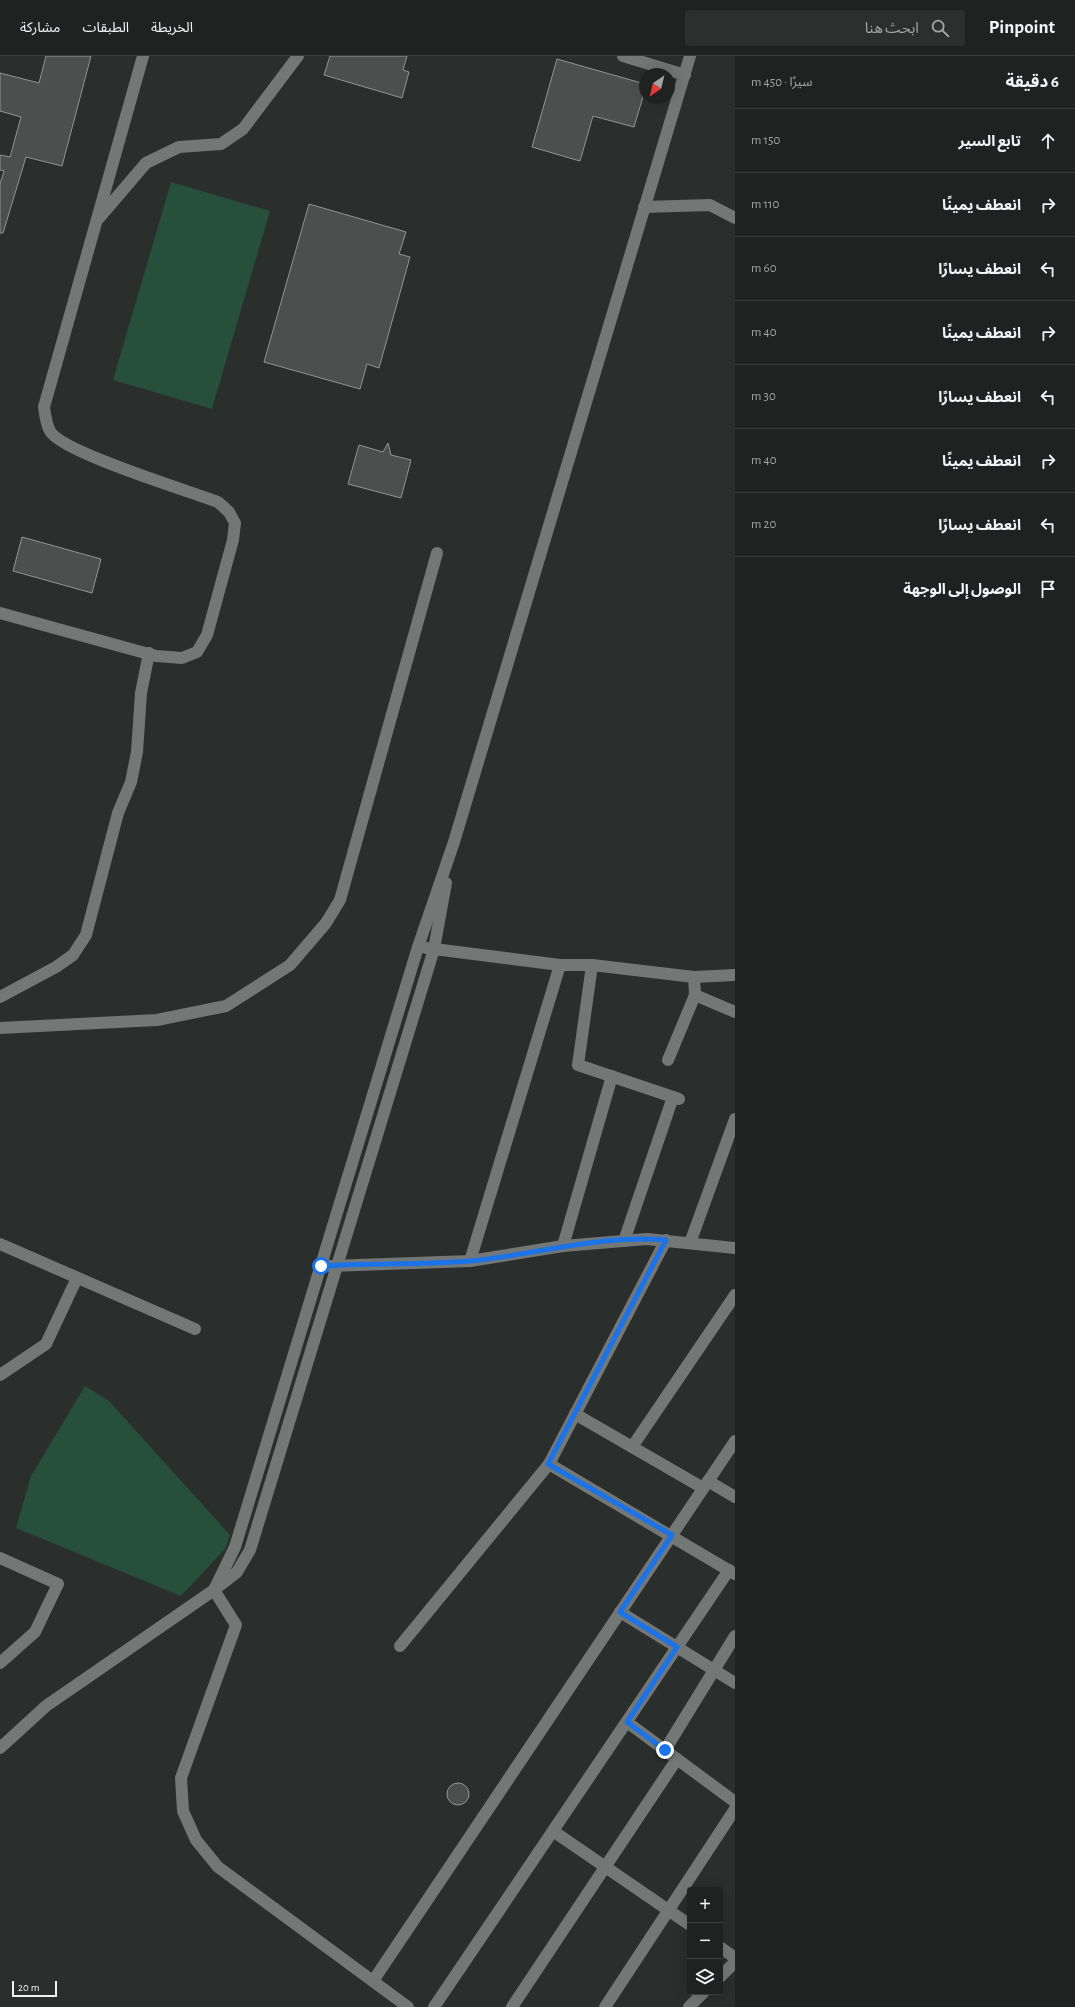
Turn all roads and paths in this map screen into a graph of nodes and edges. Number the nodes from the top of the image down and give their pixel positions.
1 (143, 56) edge
2 (298, 56) edge
3 (623, 56) edge
4 (690, 56) edge
5 (685, 75) junction
6 (644, 207) junction
7 (735, 218) edge
8 (97, 220) junction
9 (437, 553) dead end
10 (0, 613) edge
11 (149, 653) junction
12 (454, 842) junction
13 (418, 947) junction
14 (434, 949) junction
15 (560, 965) junction
16 (592, 965) junction
17 (735, 975) edge
18 (694, 977) junction
19 (695, 995) junction
20 (0, 997) edge
21 (735, 1012) edge
22 (0, 1028) edge
23 (668, 1060) dead end
24 (612, 1076) junction
25 (735, 1119) edge
26 (666, 1240) junction
27 (624, 1241) junction
28 (690, 1243) junction
29 (0, 1244) edge
30 (563, 1246) junction
31 (735, 1248) edge
32 (470, 1261) junction
33 (337, 1265) junction
34 (321, 1266) junction
35 (77, 1278) junction
36 (735, 1295) edge
37 (195, 1329) dead end
38 (0, 1375) edge
39 (574, 1414) junction
40 (735, 1441) edge
41 (632, 1447) junction
42 (548, 1464) junction
43 (706, 1485) junction
44 (735, 1497) edge
45 (672, 1535) junction
46 (0, 1558) edge
47 (732, 1572) edge
48 (214, 1590) junction
49 (620, 1612) junction
50 (735, 1636) edge
51 (400, 1646) dead end
52 (677, 1647) junction
53 (0, 1663) edge
54 (714, 1670) junction
55 (735, 1683) edge
56 (627, 1722) junction
57 (0, 1748) edge
58 (665, 1750) junction
59 (677, 1759) junction
60 (735, 1802) edge
61 (735, 1809) edge
62 (553, 1831) junction
63 (606, 1866) junction
64 (670, 1910) junction
65 (687, 1923) edge
66 (723, 1949) edge
67 (735, 1958) edge
68 (735, 1962) edge
69 (723, 1974) edge
70 (373, 1981) junction
71 (701, 1995) edge
72 (408, 2007) edge
73 (434, 2007) edge
74 (512, 2007) edge
75 (605, 2007) edge
76 (689, 2007) edge

1 - 8 street
2 - 8 street
3 - 5 street
4 - 5 street
5 - 6 street
6 - 7 street
6 - 12 street
8 - 11 street
9 - 22 street
10 - 11 street
11 - 20 street
12 - 13 street
12 - 14 street
13 - 14 street
13 - 34 street
14 - 15 street
14 - 33 street
15 - 16 street
15 - 32 street
16 - 18 street
16 - 24 street
17 - 18 street
18 - 19 street
19 - 21 street
19 - 23 street
24 - 27 street
24 - 30 street
25 - 28 street
26 - 27 street
26 - 28 street
26 - 39 street
27 - 30 street
28 - 31 street
29 - 35 street
30 - 32 street
32 - 33 street
33 - 34 street
33 - 48 street
34 - 48 street
35 - 37 street
35 - 38 street
36 - 41 street
39 - 41 street
39 - 42 street
40 - 43 street
41 - 43 street
42 - 45 street
42 - 51 street
43 - 44 street
43 - 45 street
45 - 47 street
45 - 49 street
46 - 53 street
47 - 52 street
48 - 57 street
48 - 70 street
49 - 52 street
49 - 70 street
50 - 54 street
52 - 54 street
52 - 56 street
54 - 55 street
54 - 58 street
56 - 58 street
56 - 62 street
58 - 59 street
59 - 60 street
59 - 63 street
61 - 64 street
62 - 63 street
62 - 73 street
63 - 64 street
63 - 74 street
64 - 65 street
64 - 75 street
66 - 67 street
68 - 69 street
70 - 72 street
71 - 76 street

